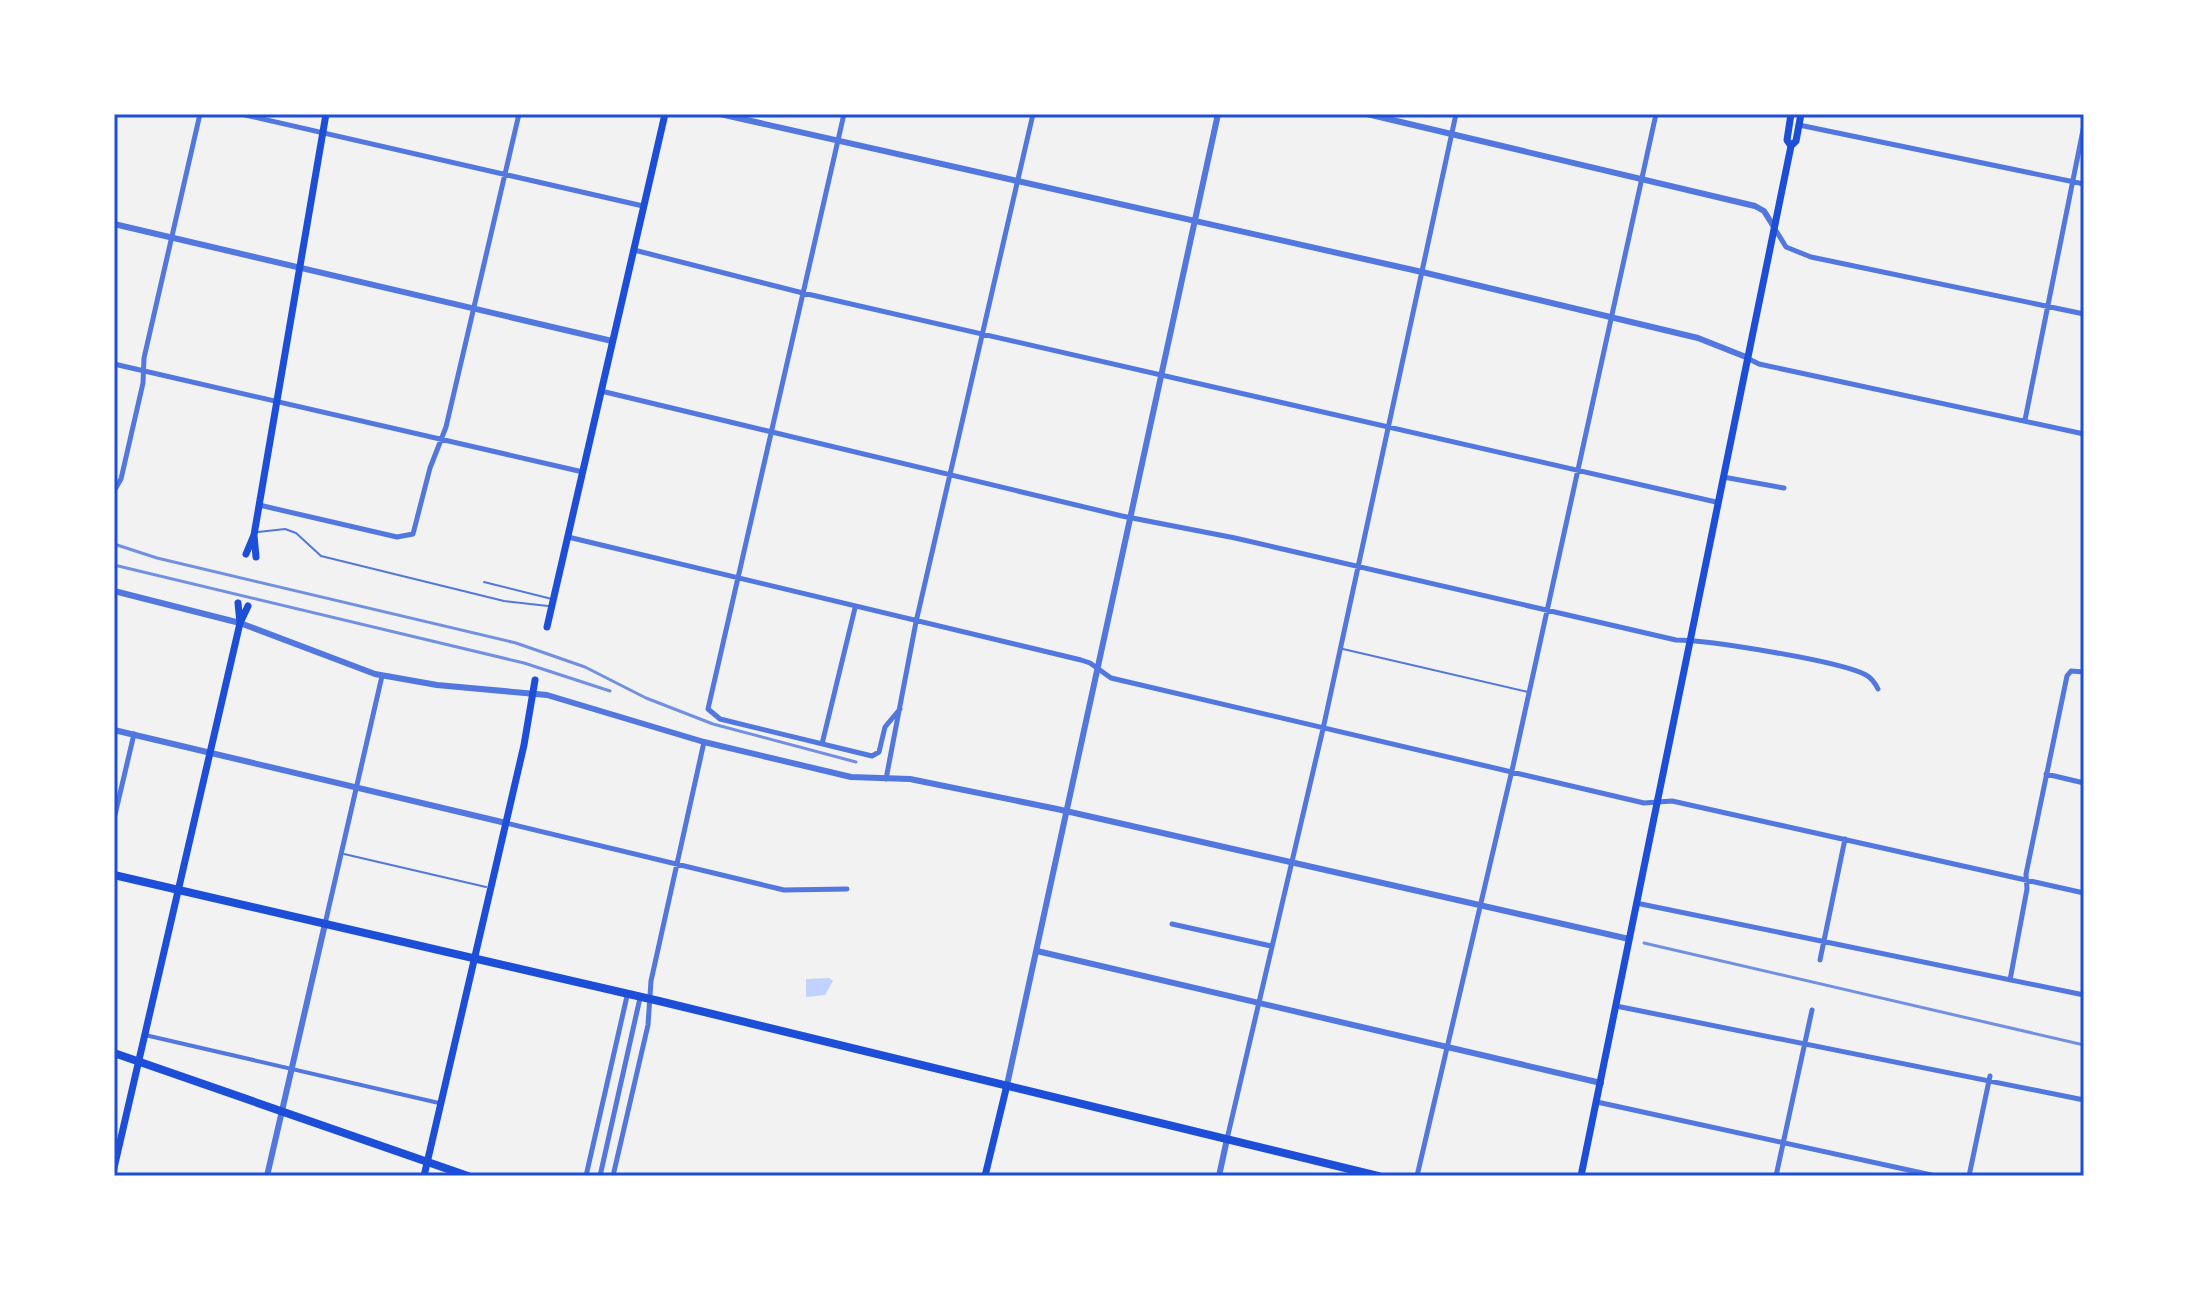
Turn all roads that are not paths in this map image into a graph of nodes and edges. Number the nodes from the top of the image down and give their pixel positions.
1 (200, 114) edge
2 (241, 114) edge
3 (326, 114) edge
4 (519, 114) edge
5 (665, 114) edge
6 (720, 114) edge
7 (844, 114) edge
8 (1033, 114) edge
9 (1218, 114) edge
10 (1367, 114) edge
11 (1456, 114) edge
12 (1656, 114) edge
13 (1791, 114) edge
14 (1801, 114) edge
15 (1799, 125) junction
16 (2084, 125) edge
17 (322, 134) junction
18 (1451, 136) junction
19 (837, 142) junction
20 (1791, 146) junction
21 (504, 176) junction
22 (1017, 179) junction
23 (1642, 179) junction
24 (2074, 182) junction
25 (2084, 184) edge
26 (643, 206) junction
27 (1195, 222) junction
28 (114, 224) edge
29 (1774, 227) junction
30 (171, 238) junction
31 (633, 250) junction
32 (299, 268) junction
33 (1422, 272) junction
34 (803, 293) junction
35 (2049, 307) junction
36 (473, 308) junction
37 (2084, 314) edge
38 (1611, 319) junction
39 (983, 331) junction
40 (612, 341) junction
41 (1746, 357) junction
42 (114, 364) edge
43 (143, 371) junction
44 (1162, 373) junction
45 (601, 391) junction
46 (276, 400) junction
47 (2025, 420) junction
48 (1389, 425) junction
49 (770, 432) junction
50 (2084, 434) edge
51 (440, 438) junction
52 (1578, 470) junction
53 (583, 472) junction
54 (951, 475) junction
55 (1722, 477) junction
56 (1784, 488) dead end
57 (114, 491) edge
58 (1716, 502) junction
59 (259, 505) junction
60 (1131, 517) junction
61 (254, 535) junction
62 (568, 537) junction
63 (246, 554) dead end
64 (256, 557) dead end
65 (1358, 567) junction
66 (737, 578) junction
67 (484, 582) dead end
68 (114, 591) edge
69 (238, 603) dead end
70 (552, 603) junction
71 (248, 606) dead end
72 (855, 608) junction
73 (1546, 610) junction
74 (916, 622) junction
75 (240, 623) junction
76 (547, 627) dead end
77 (1689, 640) junction
78 (1340, 649) junction
79 (1098, 669) junction
80 (2084, 672) edge
81 (382, 676) junction
82 (535, 680) dead end
83 (1878, 689) dead end
84 (1529, 692) junction
85 (533, 694) junction
86 (900, 709) junction
87 (1323, 729) junction
88 (114, 730) edge
89 (134, 734) junction
90 (704, 742) junction
91 (822, 744) junction
92 (209, 754) junction
93 (1511, 773) junction
94 (2046, 774) junction
95 (886, 779) junction
96 (2084, 783) edge
97 (357, 789) junction
98 (1656, 803) junction
99 (1067, 812) junction
100 (114, 819) edge
101 (506, 823) junction
102 (1845, 839) junction
103 (343, 854) junction
104 (677, 863) junction
105 (1292, 863) junction
106 (114, 875) edge
107 (2027, 880) junction
108 (491, 888) junction
109 (847, 889) dead end
110 (179, 890) junction
111 (2084, 893) edge
112 (1636, 903) junction
113 (1479, 907) junction
114 (325, 924) junction
115 (1172, 924) dead end
116 (1629, 939) junction
117 (1824, 941) junction
118 (1271, 946) junction
119 (1037, 951) junction
120 (474, 960) junction
121 (1820, 960) dead end
122 (2010, 980) junction
123 (2084, 995) edge
124 (627, 996) junction
125 (644, 999) junction
126 (1259, 1003) junction
127 (1616, 1006) junction
128 (1812, 1010) dead end
129 (145, 1035) junction
130 (1805, 1043) junction
131 (1447, 1046) junction
132 (114, 1053) edge
133 (139, 1062) junction
134 (292, 1069) junction
135 (1989, 1078) junction
136 (1601, 1083) junction
137 (1007, 1085) junction
138 (2084, 1100) edge
139 (1597, 1102) junction
140 (441, 1104) junction
141 (281, 1112) junction
142 (1227, 1139) junction
143 (1783, 1145) junction
144 (427, 1163) junction
145 (114, 1168) edge
146 (267, 1176) edge
147 (424, 1176) edge
148 (468, 1176) edge
149 (586, 1176) edge
150 (600, 1176) edge
151 (613, 1176) edge
152 (985, 1176) edge
153 (1219, 1176) edge
154 (1378, 1176) edge
155 (1417, 1176) edge
156 (1581, 1176) edge
157 (1776, 1176) edge
158 (1936, 1176) edge
159 (1969, 1176) edge

1 - 30 street
2 - 17 street
3 - 17 main road
4 - 21 street
5 - 26 main road
6 - 19 street
7 - 19 street
8 - 22 street
9 - 27 street
10 - 18 street
11 - 18 street
12 - 23 street
13 - 20 main road
14 - 15 main road
15 - 20 main road
15 - 24 street
16 - 24 street
17 - 21 street
17 - 32 main road
18 - 23 street
18 - 33 street
19 - 22 street
19 - 34 street
20 - 29 main road
21 - 26 street
21 - 36 street
22 - 27 street
22 - 39 street
23 - 29 street
23 - 38 street
24 - 25 street
24 - 35 street
26 - 31 main road
27 - 33 street
27 - 44 street
28 - 30 street
29 - 35 street
29 - 41 main road
30 - 32 street
30 - 43 street
31 - 34 street
31 - 40 main road
32 - 36 street
32 - 46 main road
33 - 38 street
33 - 48 street
34 - 39 street
34 - 49 street
35 - 37 street
35 - 47 street
36 - 40 street
36 - 51 street
38 - 41 street
38 - 52 street
39 - 44 street
39 - 54 street
40 - 45 main road
41 - 47 street
41 - 55 main road
42 - 43 street
43 - 46 street
43 - 57 street
44 - 48 street
44 - 60 street
45 - 49 street
45 - 53 main road
46 - 51 street
46 - 59 main road
47 - 50 street
48 - 52 street
48 - 65 street
49 - 54 street
49 - 66 street
51 - 53 street
51 - 59 street
52 - 58 street
52 - 73 street
53 - 62 main road
54 - 60 street
54 - 74 street
55 - 56 street
55 - 58 main road
58 - 77 main road
59 - 61 main road
60 - 65 street
60 - 79 street
61 - 63 main road
61 - 64 main road
61 - 70 lane
62 - 66 street
62 - 70 main road
65 - 73 street
65 - 78 street
66 - 72 street
66 - 91 street
67 - 70 lane
68 - 75 street
69 - 75 main road
70 - 76 main road
71 - 75 main road
72 - 74 street
72 - 91 street
73 - 77 street
73 - 84 street
74 - 79 street
74 - 86 street
75 - 81 street
75 - 92 main road
77 - 83 street
77 - 98 main road
78 - 84 lane
78 - 87 street
79 - 87 street
79 - 99 street
80 - 94 street
81 - 85 street
81 - 97 street
82 - 85 main road
84 - 93 street
85 - 90 street
85 - 101 main road
86 - 91 street
86 - 95 street
87 - 93 street
87 - 105 street
88 - 89 street
89 - 92 street
89 - 100 street
90 - 95 street
90 - 104 street
92 - 97 street
92 - 110 main road
93 - 98 street
93 - 113 street
94 - 96 street
94 - 107 street
95 - 99 street
97 - 101 street
97 - 103 street
98 - 102 street
98 - 112 main road
99 - 105 street
99 - 119 street
101 - 104 street
101 - 108 main road
102 - 107 street
102 - 117 street
103 - 108 lane
103 - 114 street
104 - 109 street
104 - 125 street
105 - 113 street
105 - 118 street
106 - 110 main road
107 - 111 street
107 - 122 street
108 - 120 main road
110 - 114 main road
110 - 129 main road
112 - 116 main road
112 - 117 street
113 - 116 street
113 - 131 street
114 - 120 main road
114 - 134 street
115 - 118 street
116 - 127 main road
117 - 121 street
117 - 122 street
118 - 126 street
119 - 126 street
119 - 137 street
120 - 124 main road
120 - 140 main road
122 - 123 street
124 - 125 main road
124 - 149 street
125 - 137 main road
125 - 150 street
125 - 151 street
126 - 131 street
126 - 142 street
127 - 130 street
127 - 136 main road
128 - 130 street
129 - 133 main road
129 - 134 street
130 - 135 street
130 - 143 street
131 - 136 street
131 - 155 street
132 - 133 main road
133 - 141 main road
133 - 145 main road
134 - 140 street
134 - 141 street
135 - 138 street
135 - 159 street
136 - 139 main road
137 - 142 main road
137 - 152 main road
139 - 143 street
139 - 156 main road
140 - 144 main road
141 - 144 main road
141 - 146 street
142 - 153 street
142 - 154 main road
143 - 157 street
143 - 158 street
144 - 147 main road
144 - 148 main road

